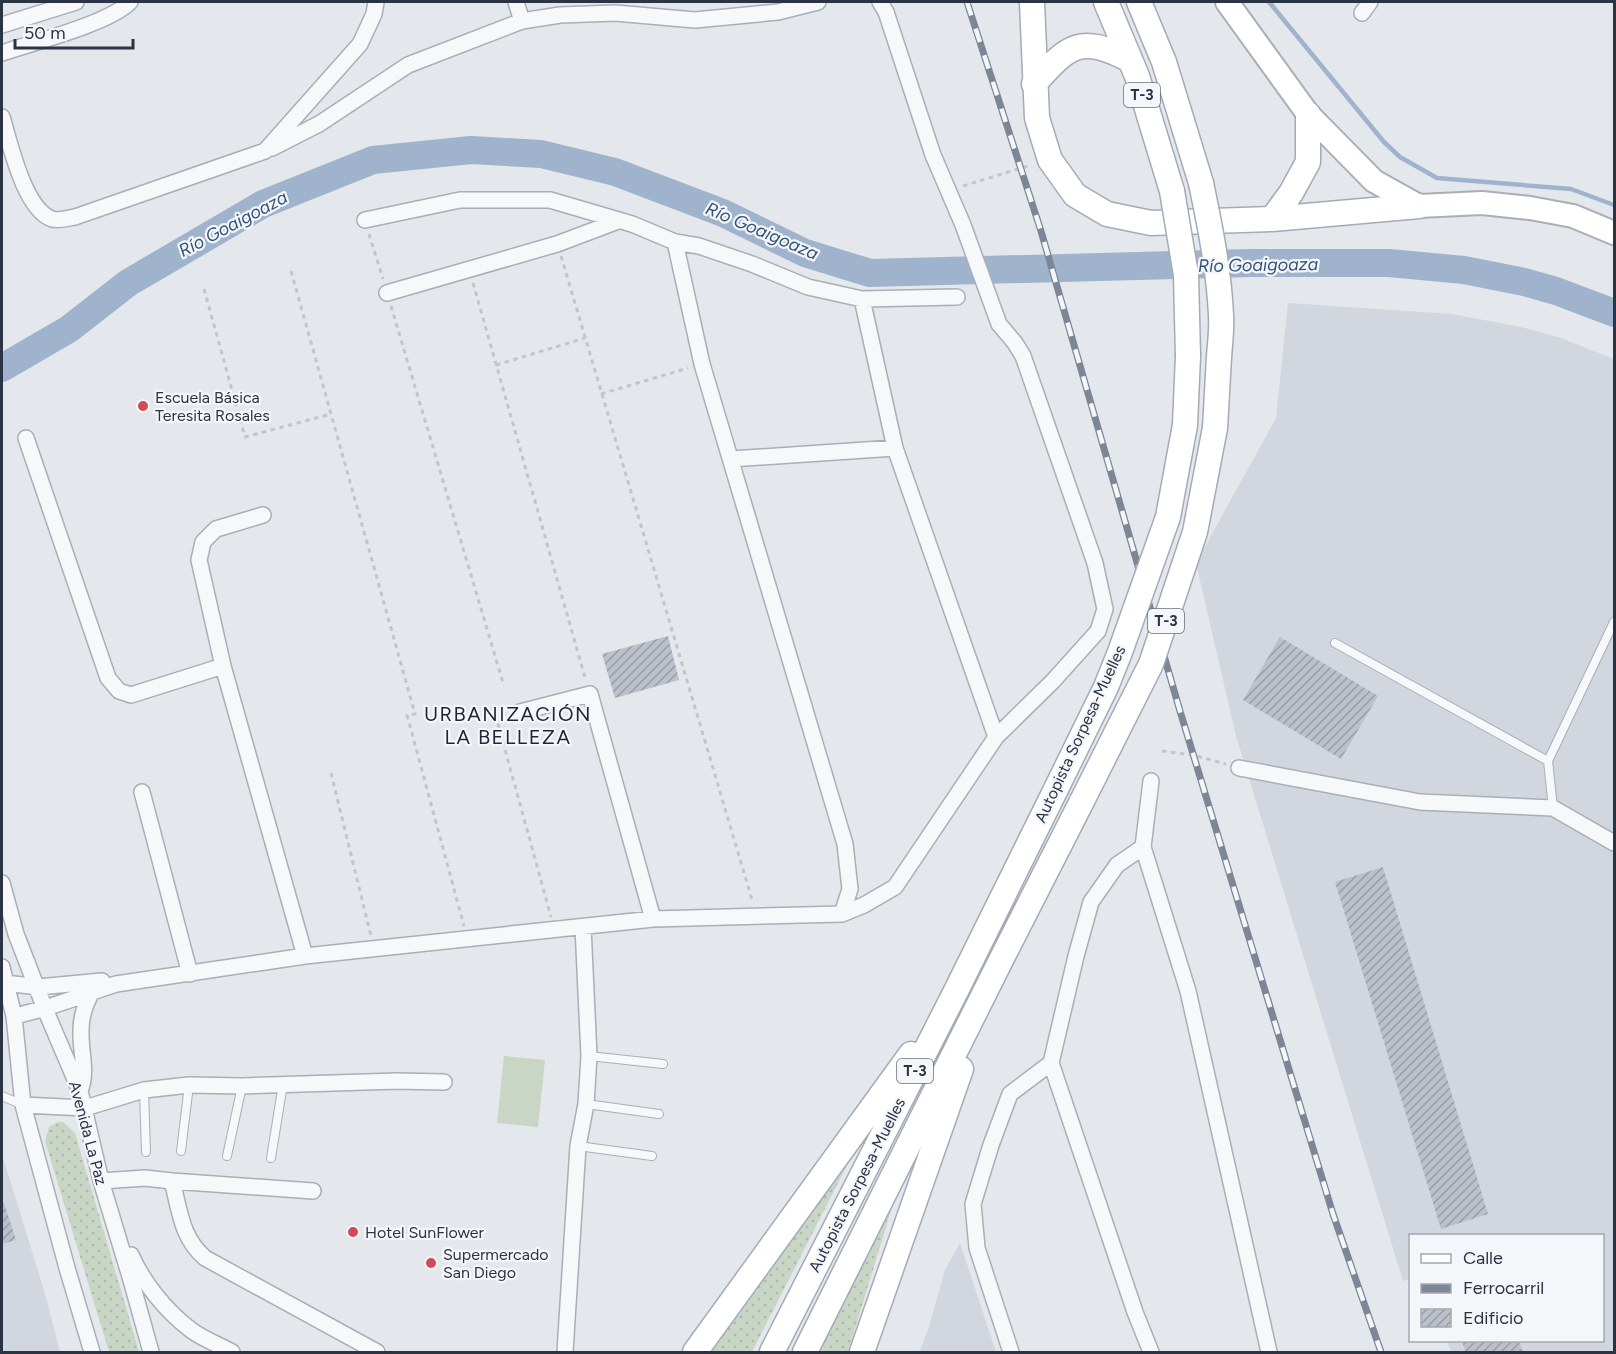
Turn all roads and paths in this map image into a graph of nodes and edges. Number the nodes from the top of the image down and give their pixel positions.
1 (76, 2) edge
2 (130, 2) edge
3 (376, 2) edge
4 (516, 2) edge
5 (818, 2) edge
6 (880, 2) edge
7 (1032, 2) edge
8 (1106, 2) edge
9 (1139, 2) edge
10 (1227, 2) edge
11 (615, 8) edge
12 (522, 21) junction
13 (2, 25) edge
14 (2, 53) edge
15 (1130, 60) junction
16 (1034, 84) junction
17 (1308, 114) junction
18 (2, 117) edge
19 (265, 151) junction
20 (1050, 160) junction
21 (948, 190) junction
22 (1419, 206) junction
23 (1272, 219) junction
24 (365, 220) joint
25 (618, 221) junction
26 (1614, 232) edge
27 (675, 242) junction
28 (557, 244) junction
29 (469, 270) junction
30 (291, 271) dead end
31 (204, 289) dead end
32 (387, 292) junction
33 (957, 297) dead end
34 (862, 299) junction
35 (585, 338) junction
36 (702, 364) junction
37 (496, 365) junction
38 (600, 394) junction
39 (331, 414) junction
40 (26, 438) dead end
41 (895, 448) junction
42 (731, 459) junction
43 (263, 515) dead end
44 (1614, 622) edge
45 (1335, 643) dead end
46 (223, 666) junction
47 (504, 686) dead end
48 (590, 694) junction
49 (520, 712) dead end
50 (498, 724) dead end
51 (996, 736) junction
52 (1162, 751) dead end
53 (1548, 761) junction
54 (1239, 768) joint
55 (331, 773) dead end
56 (1151, 782) dead end
57 (142, 792) dead end
58 (1552, 808) junction
59 (1614, 843) edge
60 (1143, 847) junction
61 (2, 883) edge
62 (842, 914) junction
63 (757, 916) junction
64 (653, 920) junction
65 (583, 927) junction
66 (554, 930) junction
67 (466, 939) junction
68 (374, 949) junction
69 (305, 956) junction
70 (1002, 957) junction
71 (2, 967) edge
72 (190, 974) junction
73 (6, 983) junction
74 (116, 984) junction
75 (38, 987) junction
76 (93, 990) junction
77 (956, 991) junction
78 (45, 1010) junction
79 (14, 1016) junction
80 (589, 1056) junction
81 (1051, 1063) junction
82 (663, 1064) dead end
83 (444, 1082) dead end
84 (283, 1084) junction
85 (189, 1085) junction
86 (242, 1086) junction
87 (144, 1090) junction
88 (80, 1091) junction
89 (2, 1096) edge
90 (585, 1104) junction
91 (23, 1105) junction
92 (85, 1108) junction
93 (659, 1114) dead end
94 (578, 1146) junction
95 (181, 1151) dead end
96 (146, 1152) dead end
97 (227, 1156) dead end
98 (652, 1156) dead end
99 (271, 1158) dead end
100 (101, 1181) junction
101 (172, 1181) junction
102 (313, 1191) dead end
103 (109, 1207) junction
104 (83, 1326) junction
105 (86, 1353) edge
106 (92, 1353) edge
107 (151, 1353) edge
108 (232, 1353) edge
109 (377, 1353) edge
110 (565, 1353) edge
111 (695, 1353) edge
112 (772, 1353) edge
113 (805, 1353) edge
114 (862, 1353) edge
115 (1011, 1353) edge
116 (1151, 1353) edge
117 (1269, 1353) edge

1 - 13 street
2 - 14 street
3 - 19 street
4 - 12 street
5 - 11 street
6 - 21 street
7 - 16 main road
8 - 15 main road, Autopista Sorpesa-Muelles / T-3
9 - 70 main road, Autopista Sorpesa-Muelles / T-3, bridge
10 - 17 main road
11 - 12 street
12 - 19 street
15 - 16 main road
15 - 77 main road, Autopista Sorpesa-Muelles / T-3, bridge
16 - 20 main road
17 - 22 main road
17 - 23 main road
18 - 19 street
20 - 21 path
20 - 23 main road
21 - 51 street
22 - 23 main road
22 - 26 main road
24 - 25 street
24 - 32 path
25 - 27 street
25 - 28 street
27 - 34 street
27 - 36 street
28 - 29 street
28 - 35 path
29 - 32 street
29 - 37 path
30 - 39 path
31 - 39 path
32 - 47 path
33 - 34 street
34 - 41 street
35 - 37 path
35 - 38 path
36 - 38 path
36 - 42 street
37 - 48 path
38 - 63 path
39 - 67 path
40 - 46 street
41 - 42 street
41 - 51 street
42 - 62 street
43 - 46 street
44 - 53 lane
45 - 53 lane
46 - 69 street
48 - 49 street
48 - 64 street
50 - 66 path
51 - 62 street
52 - 54 path
53 - 58 lane
54 - 58 street
55 - 68 path
56 - 60 street
57 - 72 street
58 - 59 street
60 - 81 street
60 - 117 street
61 - 75 street, Avenida La Paz
62 - 63 street
63 - 64 street
64 - 65 street
65 - 66 street
65 - 80 street
66 - 67 street
67 - 68 street
68 - 69 street
69 - 72 street
70 - 113 main road, Autopista Sorpesa-Muelles / T-3
70 - 114 main road
71 - 73 street
72 - 74 street
73 - 75 street
73 - 79 street
74 - 75 street
74 - 76 street
75 - 78 street, Avenida La Paz
76 - 78 street
76 - 88 street
77 - 111 main road
77 - 112 main road, Autopista Sorpesa-Muelles / T-3
78 - 79 street
78 - 88 street, Avenida La Paz
79 - 91 street
80 - 82 lane
80 - 90 street
81 - 115 street
81 - 116 street
83 - 84 street
84 - 86 street
84 - 99 lane
85 - 86 street
85 - 87 street
85 - 95 lane
86 - 97 lane
87 - 92 street
87 - 96 lane
88 - 92 street, Avenida La Paz
89 - 91 lane
90 - 93 lane
90 - 94 street
91 - 92 street
91 - 104 street
92 - 100 street, Avenida La Paz
94 - 98 lane
94 - 110 street
100 - 101 street
100 - 103 street, Avenida La Paz
101 - 102 street
101 - 109 street
103 - 107 street, Avenida La Paz
103 - 108 street
104 - 105 street
104 - 106 street

